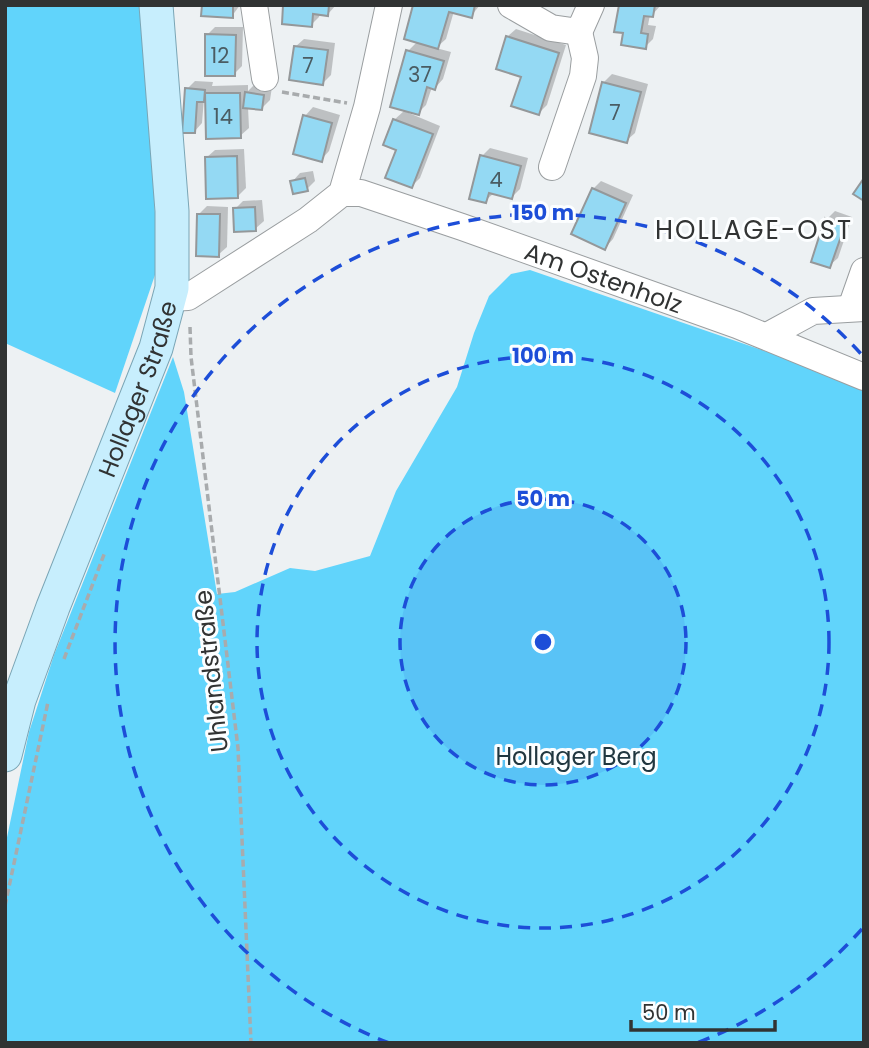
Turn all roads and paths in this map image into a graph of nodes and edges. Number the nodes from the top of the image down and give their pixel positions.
1 (156, 5) edge
2 (254, 5) edge
3 (390, 5) edge
4 (511, 5) edge
5 (592, 5) edge
6 (579, 32) junction
7 (265, 78) joint
8 (367, 107) junction
9 (552, 167) dead end
10 (342, 192) junction
11 (864, 271) edge
12 (178, 297) junction
13 (857, 308) edge
14 (767, 336) junction
15 (190, 342) junction
16 (184, 351) dead end
17 (864, 377) edge
18 (108, 543) dead end
19 (64, 660) dead end
20 (24, 701) edge
21 (5, 755) edge
22 (5, 906) edge
23 (251, 1043) edge

1 - 12 main road, Hollager Straße
2 - 7 street
3 - 8 street
4 - 6 street
5 - 6 street
6 - 9 street
7 - 8 path
8 - 10 street
10 - 12 street
10 - 14 street, Am Ostenholz
11 - 13 street
12 - 15 path, Uhlandstraße
12 - 20 main road, Hollager Straße
13 - 14 street
14 - 17 street, Am Ostenholz
15 - 16 path
15 - 23 path, Uhlandstraße
18 - 19 path
20 - 21 main road, Hollager Straße
20 - 22 path

